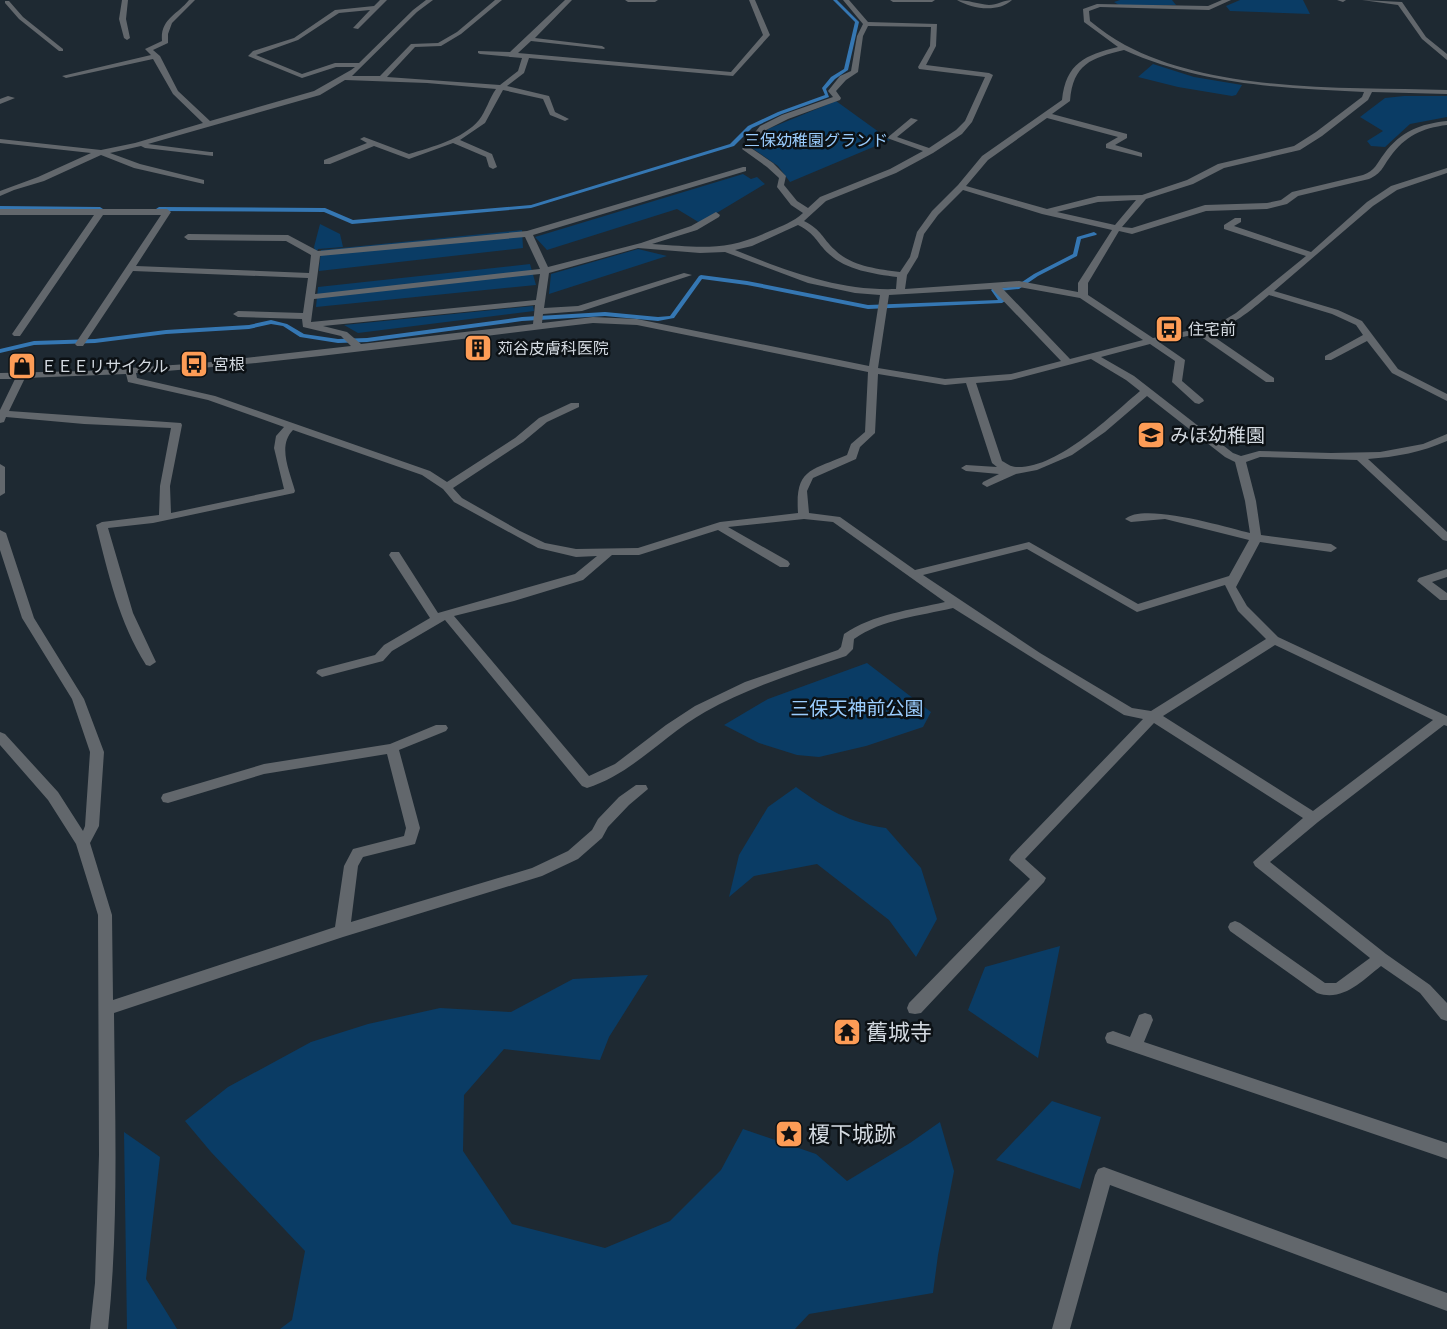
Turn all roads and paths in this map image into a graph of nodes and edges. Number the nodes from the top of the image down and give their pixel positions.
1 (19, 0) edge
2 (125, 0) edge
3 (192, 0) edge
4 (384, 0) edge
5 (430, 0) edge
6 (499, 0) edge
7 (569, 0) edge
8 (628, 0) edge
9 (648, 0) edge
10 (655, 0) edge
11 (752, 0) edge
12 (846, 0) edge
13 (893, 0) edge
14 (932, 0) edge
15 (960, 0) edge
16 (1009, 0) edge
17 (1110, 0) edge
18 (1178, 0) edge
19 (1228, 0) edge
20 (1365, 0) edge
21 (3, 3) edge
22 (1098, 5) junction
23 (374, 8) junction
24 (1194, 8) junction
25 (866, 24) junction
26 (356, 28) dead end
27 (128, 38) dead end
28 (530, 40) junction
29 (602, 48) dead end
30 (1125, 48) junction
31 (61, 50) dead end
32 (480, 52) dead end
33 (512, 54) junction
34 (156, 56) junction
35 (526, 56) junction
36 (1447, 58) edge
37 (361, 65) junction
38 (66, 76) dead end
39 (343, 78) junction
40 (382, 78) junction
41 (501, 88) junction
42 (1369, 90) junction
43 (1447, 92) edge
44 (11, 98) dead end
45 (0, 102) edge
46 (1045, 115) junction
47 (565, 119) dead end
48 (914, 120) dead end
49 (1447, 123) edge
50 (208, 124) junction
51 (364, 139) dead end
52 (453, 140) junction
53 (0, 141) edge
54 (374, 143) junction
55 (136, 145) junction
56 (101, 152) junction
57 (930, 152) junction
58 (210, 154) dead end
59 (1139, 155) dead end
60 (327, 162) dead end
61 (493, 167) dead end
62 (744, 169) dead end
63 (1447, 170) edge
64 (1370, 176) junction
65 (201, 182) dead end
66 (961, 187) junction
67 (1394, 188) junction
68 (0, 194) edge
69 (1142, 197) junction
70 (0, 212) edge
71 (100, 212) junction
72 (808, 212) junction
73 (1045, 212) junction
74 (716, 216) dead end
75 (1238, 220) dead end
76 (798, 222) junction
77 (1217, 224) dead end
78 (1227, 227) junction
79 (1117, 229) junction
80 (528, 234) junction
81 (188, 237) dead end
82 (638, 245) junction
83 (726, 249) junction
84 (316, 254) junction
85 (1313, 254) junction
86 (129, 268) junction
87 (545, 271) junction
88 (687, 275) dead end
89 (902, 275) junction
90 (312, 276) junction
91 (995, 286) junction
92 (900, 292) junction
93 (1268, 292) junction
94 (885, 293) junction
95 (1083, 296) junction
96 (309, 297) junction
97 (539, 307) junction
98 (238, 314) dead end
99 (307, 321) junction
100 (537, 326) junction
101 (1199, 331) junction
102 (17, 334) dead end
103 (1369, 336) junction
104 (1151, 341) junction
105 (80, 344) dead end
106 (360, 349) junction
107 (1094, 357) junction
108 (1328, 358) dead end
109 (1068, 364) junction
110 (131, 371) junction
111 (873, 371) junction
112 (22, 375) junction
113 (0, 376) edge
114 (1270, 380) dead end
115 (970, 381) junction
116 (1146, 391) junction
117 (1447, 398) edge
118 (1199, 401) dead end
119 (575, 405) dead end
120 (2, 417) edge
121 (291, 426) junction
122 (1447, 437) edge
123 (1358, 455) junction
124 (1240, 460) junction
125 (0, 467) edge
126 (966, 468) dead end
127 (1013, 471) junction
128 (987, 484) dead end
129 (447, 487) junction
130 (0, 493) edge
131 (165, 516) junction
132 (804, 516) junction
133 (1130, 519) dead end
134 (720, 525) junction
135 (0, 533) edge
136 (1256, 538) junction
137 (1447, 538) edge
138 (1331, 548) dead end
139 (608, 553) junction
140 (395, 555) dead end
141 (784, 564) dead end
142 (1447, 573) edge
143 (913, 574) junction
144 (1233, 579) junction
145 (1444, 597) dead end
146 (955, 604) junction
147 (441, 616) junction
148 (1274, 640) junction
149 (150, 662) dead end
150 (322, 673) dead end
151 (1152, 716) junction
152 (1445, 720) edge
153 (441, 728) dead end
154 (0, 737) edge
155 (392, 748) junction
156 (641, 789) dead end
157 (168, 798) dead end
158 (1313, 818) junction
159 (83, 843) junction
160 (1235, 928) dead end
161 (342, 930) junction
162 (1381, 958) junction
163 (915, 1008) dead end
164 (107, 1009) junction
165 (1447, 1014) edge
166 (1145, 1020) dead end
167 (1113, 1038) dead end
168 (1135, 1045) junction
169 (1447, 1150) edge
170 (1447, 1302) edge
171 (99, 1329) edge
172 (1061, 1329) edge

1 - 21 street
2 - 27 street
3 - 34 street
4 - 23 street
5 - 37 street
6 - 40 street
7 - 28 street
8 - 9 street
9 - 10 street
11 - 35 street
12 - 25 street
13 - 14 street
15 - 16 street
17 - 22 street
18 - 24 street
19 - 24 street
20 - 36 street
21 - 31 street
22 - 24 street
22 - 30 street
23 - 26 street
23 - 37 street
25 - 57 street
25 - 72 street
28 - 29 street
28 - 33 street
30 - 42 street
30 - 46 street
32 - 33 street
33 - 35 street
34 - 38 street
34 - 50 street
35 - 41 street
37 - 39 street
39 - 40 street
39 - 50 street
40 - 41 street
41 - 47 street
41 - 52 street
42 - 43 street
42 - 69 street
44 - 45 street
46 - 59 street
46 - 66 street
48 - 57 street
49 - 64 street
50 - 55 street
51 - 54 street
52 - 54 street
52 - 61 street
53 - 56 street
54 - 60 street
55 - 56 street
55 - 58 street
56 - 65 street
56 - 68 street
57 - 72 street
62 - 80 street
63 - 67 street
64 - 67 street
64 - 79 street
66 - 73 street
66 - 89 street
67 - 85 street
69 - 73 street
69 - 79 street
70 - 71 street
71 - 86 street
71 - 102 street
72 - 76 street
73 - 79 street
74 - 82 street
75 - 78 street
76 - 83 street
76 - 89 street
77 - 78 street
78 - 85 street
79 - 95 street
80 - 84 street
80 - 87 street
81 - 84 street
82 - 83 street
82 - 87 street
83 - 94 street
84 - 90 street
85 - 93 street
86 - 90 street
86 - 105 street
87 - 96 street
87 - 97 street
88 - 97 street
89 - 92 street
90 - 96 street
91 - 92 street
91 - 95 street
91 - 109 street
92 - 94 street
93 - 101 street
93 - 103 street
94 - 111 street
95 - 104 street
96 - 99 street
97 - 99 street
97 - 100 street
98 - 99 street
99 - 106 street
100 - 106 street
100 - 111 street
101 - 104 street
101 - 114 street
103 - 108 street
103 - 117 street
104 - 107 street
104 - 118 street
106 - 110 street
107 - 109 street
107 - 116 street
109 - 115 street
110 - 112 street
110 - 121 street
111 - 115 street
111 - 132 street
112 - 113 street
112 - 120 street
115 - 127 street
116 - 124 street
116 - 127 street
119 - 129 street
120 - 131 street
121 - 129 street
121 - 131 street
122 - 123 street
123 - 124 street
123 - 137 street
124 - 136 street
125 - 130 street
126 - 127 street
127 - 128 street
129 - 139 street
131 - 149 street
132 - 134 street
132 - 143 street
133 - 136 street
134 - 139 street
134 - 141 street
135 - 159 street
136 - 138 street
136 - 144 street
139 - 147 street
140 - 147 street
142 - 145 street
143 - 144 street
143 - 146 street
144 - 148 street
146 - 147 street
146 - 151 street
147 - 150 street
148 - 151 street
148 - 152 street
151 - 158 street
151 - 163 street
152 - 158 street
153 - 155 street
154 - 159 street
155 - 157 street
155 - 161 street
156 - 161 street
158 - 162 street
159 - 164 street
160 - 162 street
161 - 164 street
162 - 165 street
164 - 171 street
166 - 168 street
167 - 168 street
168 - 169 street
170 - 172 street

